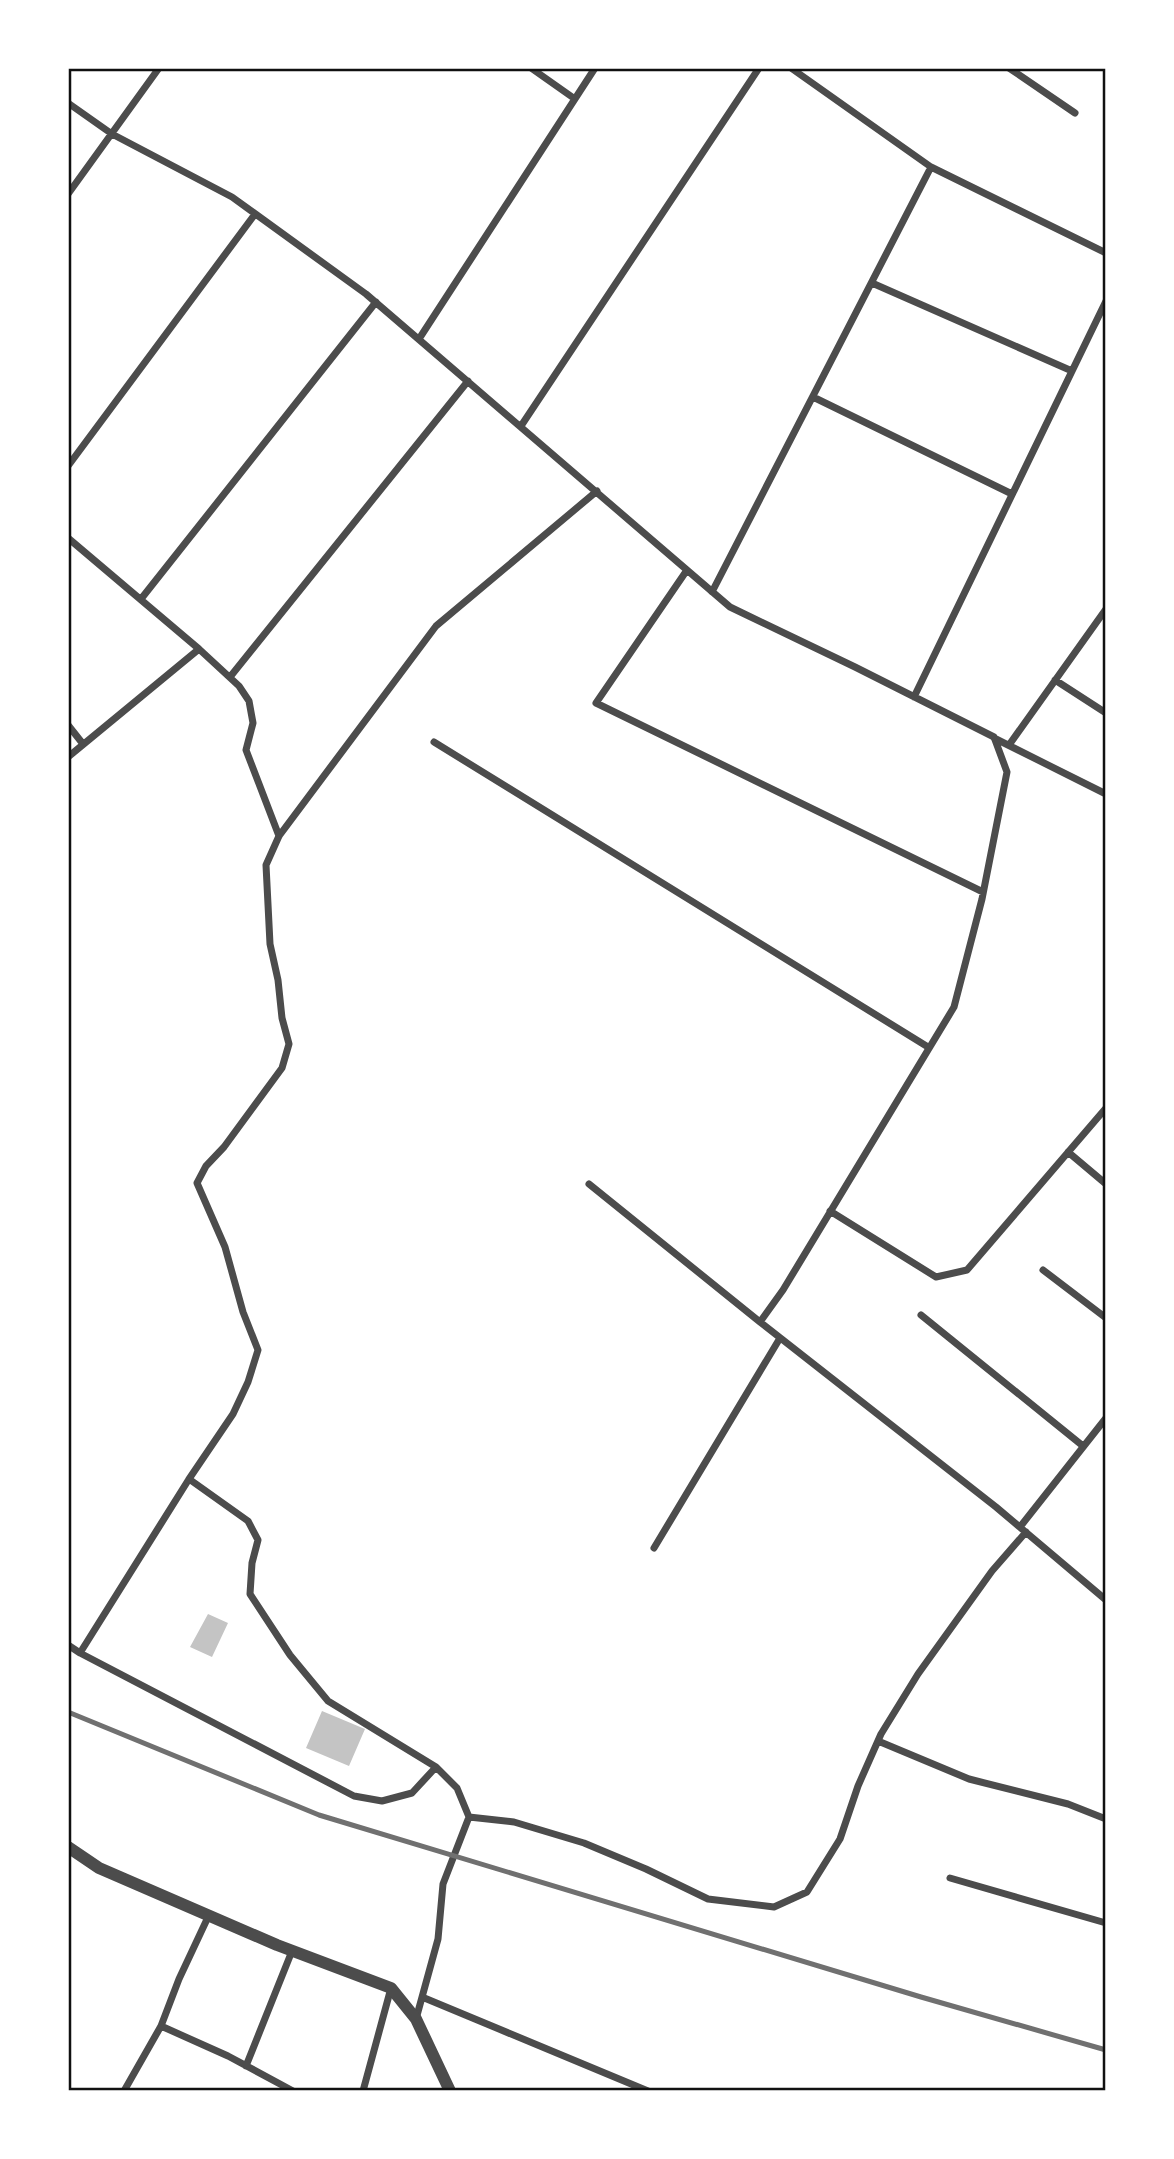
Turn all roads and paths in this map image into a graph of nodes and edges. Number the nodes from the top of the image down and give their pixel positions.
1 (159, 68) edge
2 (531, 68) edge
3 (595, 68) edge
4 (758, 68) edge
5 (791, 68) edge
6 (1009, 68) edge
7 (575, 99) junction
8 (68, 103) edge
9 (1075, 113) dead end
10 (111, 134) junction
11 (930, 167) junction
12 (68, 194) edge
13 (255, 214) junction
14 (1106, 253) edge
15 (872, 283) junction
16 (1106, 300) edge
17 (376, 302) junction
18 (419, 339) junction
19 (1072, 371) junction
20 (468, 381) junction
21 (813, 397) junction
22 (521, 426) junction
23 (68, 466) edge
24 (597, 491) junction
25 (1012, 494) junction
26 (68, 538) edge
27 (687, 570) junction
28 (712, 592) junction
29 (141, 599) junction
30 (1106, 609) edge
31 (200, 649) junction
32 (230, 677) junction
33 (1055, 680) junction
34 (914, 697) junction
35 (1106, 713) edge
36 (68, 725) edge
37 (994, 737) junction
38 (433, 741) dead end
39 (83, 744) junction
40 (1009, 745) junction
41 (68, 757) edge
42 (1106, 794) edge
43 (279, 836) junction
44 (983, 892) junction
45 (928, 1047) junction
46 (1106, 1108) edge
47 (1068, 1152) junction
48 (589, 1184) dead end
49 (1106, 1184) edge
50 (830, 1211) junction
51 (1043, 1270) dead end
52 (921, 1315) dead end
53 (1106, 1318) edge
54 (760, 1322) junction
55 (780, 1338) junction
56 (1106, 1418) edge
57 (1083, 1446) junction
58 (189, 1479) junction
59 (1023, 1530) junction
60 (654, 1548) dead end
61 (1106, 1600) edge
62 (68, 1645) edge
63 (80, 1653) junction
64 (878, 1741) junction
65 (436, 1767) junction
66 (469, 1817) junction
67 (1106, 1819) edge
68 (68, 1847) edge
69 (950, 1878) dead end
70 (209, 1915) junction
71 (1106, 1923) edge
72 (292, 1951) junction
73 (391, 1988) junction
74 (422, 1997) junction
75 (416, 2020) junction
76 (161, 2026) junction
77 (246, 2066) junction
78 (124, 2091) edge
79 (293, 2091) edge
80 (363, 2091) edge
81 (450, 2091) edge
82 (648, 2091) edge

1 - 10 street
2 - 7 street
3 - 7 street
4 - 22 street
5 - 11 street
6 - 9 street
7 - 18 street
8 - 10 street
10 - 12 street
10 - 13 street
11 - 14 street
11 - 15 street
13 - 17 street
13 - 23 street
15 - 19 street
15 - 21 street
16 - 19 street
17 - 18 street
17 - 29 street
18 - 20 street
19 - 25 street
20 - 22 street
20 - 32 street
21 - 25 street
21 - 28 street
22 - 24 street
24 - 27 street
24 - 43 street
25 - 34 street
26 - 29 street
27 - 28 street
27 - 44 street
28 - 34 street
29 - 31 street
30 - 33 street
31 - 32 street
31 - 39 street
32 - 43 street
33 - 35 street
33 - 40 street
34 - 37 street
36 - 39 street
37 - 40 street
37 - 44 street
38 - 45 street
39 - 41 street
40 - 42 street
43 - 58 street
44 - 45 street
45 - 50 street
46 - 47 street
47 - 49 street
47 - 50 street
48 - 54 street
50 - 54 street
51 - 53 street
52 - 57 street
54 - 55 street
55 - 59 street
55 - 60 street
56 - 57 street
57 - 59 street
58 - 63 street
58 - 65 street
59 - 61 street
59 - 64 street
62 - 63 street
63 - 65 street
64 - 66 street
64 - 67 street
65 - 66 street
66 - 74 street
68 - 70 street
69 - 71 street
70 - 72 street
70 - 76 street
72 - 73 street
72 - 77 street
73 - 75 street
73 - 80 street
74 - 75 street
74 - 82 street
75 - 81 street
76 - 77 street
76 - 78 street
77 - 79 street

